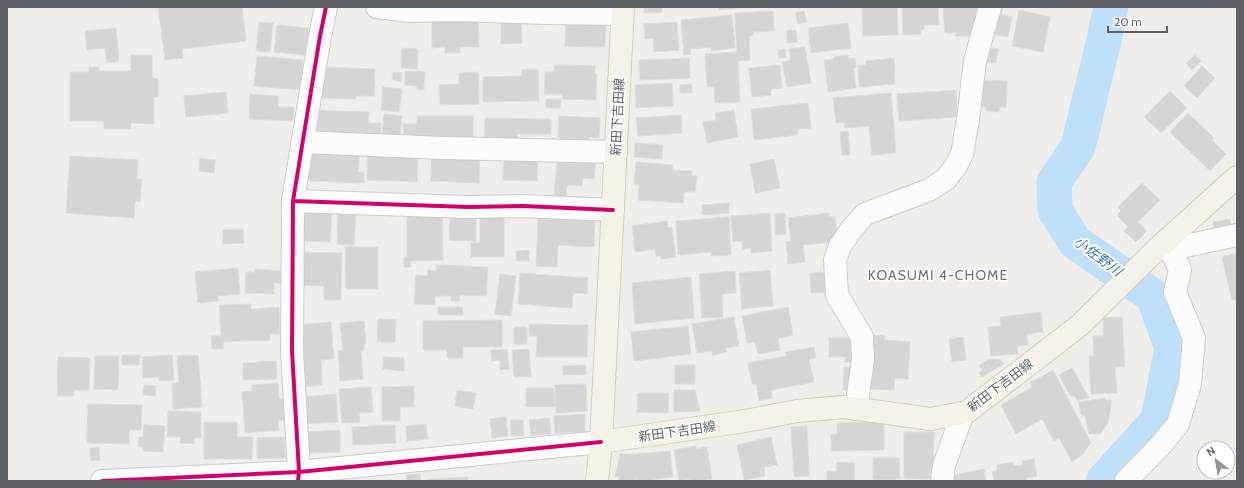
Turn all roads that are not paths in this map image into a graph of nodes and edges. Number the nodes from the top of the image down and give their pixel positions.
1 (326, 7) edge
2 (377, 7) edge
3 (990, 7) edge
4 (623, 10) edge
5 (302, 142) junction
6 (616, 152) junction
7 (1237, 177) edge
8 (293, 201) junction
9 (613, 210) junction
10 (1237, 235) edge
11 (1164, 248) junction
12 (856, 409) junction
13 (963, 413) junction
14 (601, 442) junction
15 (298, 477) edge
16 (102, 481) edge
17 (597, 481) edge
18 (942, 481) edge
19 (1126, 481) edge

1 - 5 street
2 - 4 street
3 - 12 street
4 - 6 main road, 新田下吉田線
5 - 6 street
5 - 8 street
6 - 9 main road, 新田下吉田線
7 - 11 main road, 新田下吉田線
8 - 9 street
8 - 15 street
9 - 14 main road, 新田下吉田線
10 - 11 street
11 - 13 main road, 新田下吉田線
11 - 19 street
12 - 13 main road, 新田下吉田線
12 - 14 main road, 新田下吉田線
13 - 18 street
14 - 15 street
14 - 17 main road, 新田下吉田線
15 - 16 street

